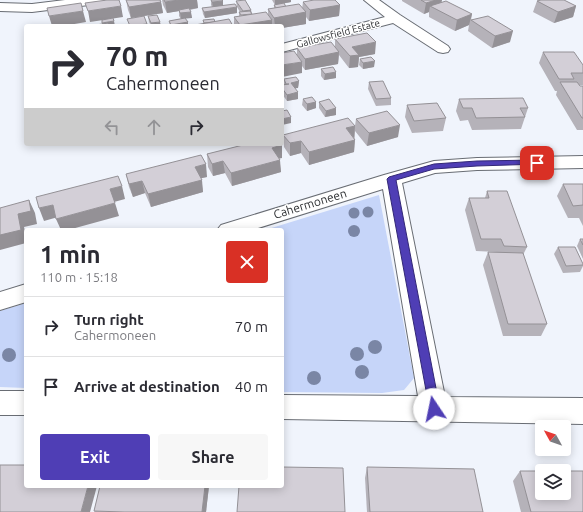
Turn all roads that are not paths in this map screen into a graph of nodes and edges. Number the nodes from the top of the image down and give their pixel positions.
1 (97, 0) edge
2 (371, 0) edge
3 (0, 7) edge
4 (395, 18) junction
5 (284, 47) edge
6 (443, 49) dead end
7 (583, 162) edge
8 (391, 179) junction
9 (234, 228) edge
10 (24, 294) edge
11 (0, 302) edge
12 (0, 403) edge
13 (24, 403) edge
14 (284, 407) edge
15 (434, 409) junction
16 (583, 411) edge

1 - 3 street
2 - 4 street
4 - 5 street, Gallowsfield Estate
4 - 6 street
7 - 8 street, Cahermoneen
8 - 9 street, Cahermoneen
8 - 15 street
10 - 11 street
12 - 13 street
14 - 15 street
15 - 16 street

